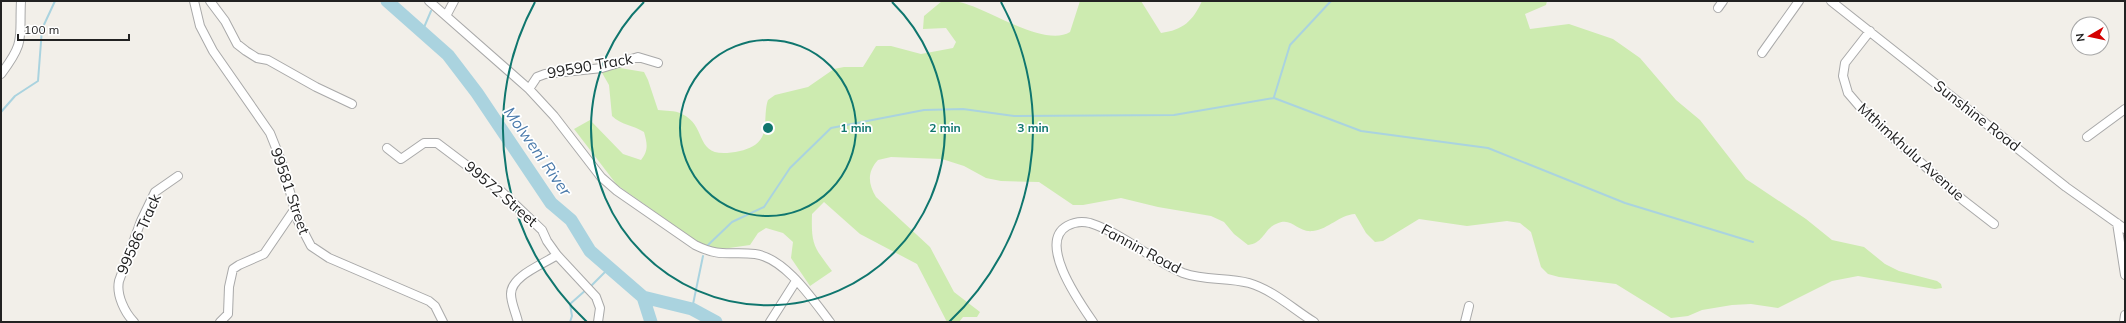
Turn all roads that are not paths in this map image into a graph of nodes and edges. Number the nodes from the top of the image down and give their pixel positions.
1 (21, 1) edge
2 (194, 1) edge
3 (210, 1) edge
4 (429, 1) edge
5 (454, 1) edge
6 (1723, 1) edge
7 (1799, 1) edge
8 (1832, 1) edge
9 (1718, 8) dead end
10 (446, 16) junction
11 (1870, 31) junction
12 (1762, 53) dead end
13 (658, 63) dead end
14 (1, 74) edge
15 (528, 89) junction
16 (352, 104) dead end
17 (2125, 109) edge
18 (2087, 137) dead end
19 (387, 148) dead end
20 (178, 176) dead end
21 (294, 210) junction
22 (2116, 223) junction
23 (1994, 224) dead end
24 (2125, 229) edge
25 (557, 255) junction
26 (2125, 275) edge
27 (796, 281) junction
28 (1470, 306) dead end
29 (2125, 315) edge
30 (134, 322) edge
31 (220, 322) edge
32 (443, 322) edge
33 (518, 322) edge
34 (598, 322) edge
35 (770, 322) edge
36 (830, 322) edge
37 (1092, 322) edge
38 (1314, 322) edge
39 (1465, 322) edge
40 (2124, 322) edge

1 - 14 street
2 - 21 street, 99581 Street
3 - 16 street
4 - 10 street
5 - 10 street
6 - 9 street
7 - 12 street
8 - 11 street, Sunshine Road
10 - 15 street
11 - 22 street, Sunshine Road
11 - 23 street, Mthimkhulu Avenue
13 - 15 street, 99590 Track
15 - 27 street
17 - 18 street
19 - 25 street, 99572 Street
20 - 30 street, 99586 Track
21 - 31 street
21 - 32 street, 99581 Street
22 - 24 street, Sunshine Road
22 - 26 street
25 - 33 street
25 - 34 street, 99572 Street
27 - 35 street
27 - 36 street
28 - 39 street
29 - 40 street
37 - 38 street, Fannin Road

